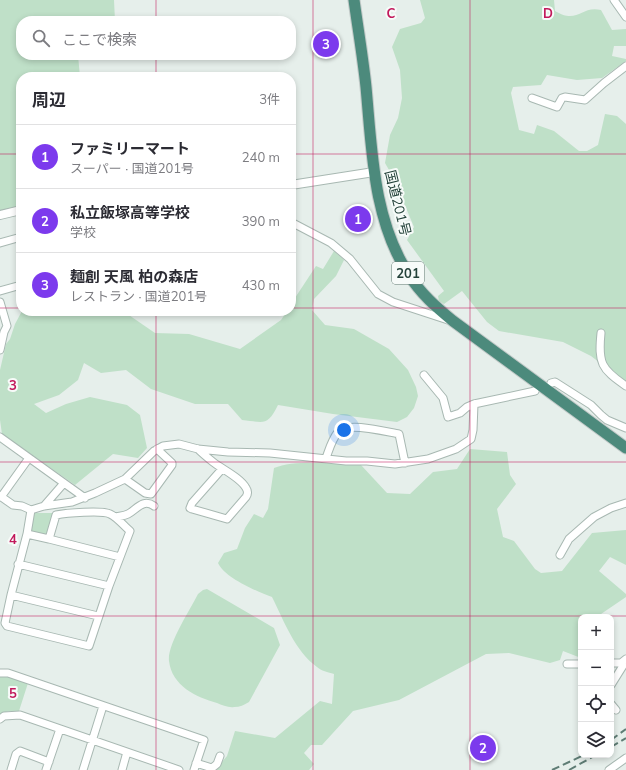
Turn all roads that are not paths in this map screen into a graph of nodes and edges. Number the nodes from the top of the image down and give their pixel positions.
1 (354, 0) edge
2 (614, 0) edge
3 (626, 17) edge
4 (626, 66) edge
5 (532, 98) dead end
6 (374, 172) junction
7 (296, 184) edge
8 (16, 211) edge
9 (0, 215) edge
10 (296, 225) edge
11 (16, 238) edge
12 (0, 243) edge
13 (16, 286) edge
14 (0, 291) edge
15 (0, 302) edge
16 (453, 321) junction
17 (2, 333) edge
18 (600, 333) dead end
19 (0, 350) edge
20 (424, 375) dead end
21 (551, 383) dead end
22 (626, 386) edge
23 (535, 391) dead end
24 (474, 404) junction
25 (626, 428) edge
26 (0, 437) edge
27 (626, 448) edge
28 (157, 449) junction
29 (198, 449) junction
30 (29, 458) junction
31 (326, 458) junction
32 (405, 463) junction
33 (222, 469) junction
34 (125, 479) junction
35 (64, 483) junction
36 (1, 497) edge
37 (85, 498) junction
38 (626, 503) edge
39 (44, 506) junction
40 (154, 506) dead end
41 (31, 510) junction
42 (115, 517) junction
43 (27, 534) junction
44 (49, 539) junction
45 (560, 555) dead end
46 (120, 557) junction
47 (18, 564) junction
48 (109, 586) junction
49 (11, 595) junction
50 (98, 616) junction
51 (626, 660) edge
52 (614, 663) edge
53 (567, 664) dead end
54 (578, 664) edge
55 (0, 673) edge
56 (614, 680) edge
57 (103, 706) junction
58 (0, 719) edge
59 (60, 729) junction
60 (92, 740) junction
61 (127, 752) junction
62 (220, 756) dead end
63 (626, 758) edge
64 (49, 762) junction
65 (157, 766) edge
66 (195, 767) edge
67 (11, 770) edge
68 (46, 770) edge
69 (83, 770) edge
70 (122, 770) edge
71 (179, 770) edge
72 (609, 770) edge

1 - 6 highway, 国道201号 / 201
2 - 3 street
4 - 5 street
6 - 7 street
6 - 16 highway, 国道201号 / 201
8 - 9 street
10 - 16 street
11 - 12 street
13 - 14 street
15 - 17 street
16 - 27 highway, 国道201号 / 201
17 - 19 street
18 - 22 street
20 - 24 street
21 - 25 street
23 - 24 street
24 - 32 street
26 - 30 street
28 - 29 street
28 - 34 street
28 - 34 street
29 - 31 street
29 - 33 street
30 - 35 street
30 - 36 street
31 - 32 street
31 - 32 street
33 - 33 street
34 - 37 street
35 - 37 street
35 - 39 street
36 - 41 street
37 - 39 street
38 - 45 street
39 - 41 street
40 - 42 street
41 - 43 street
42 - 44 street
42 - 46 street
43 - 44 street
43 - 47 street
44 - 46 street
46 - 48 street
47 - 48 street
47 - 49 street
48 - 50 street
49 - 50 street
49 - 50 street
51 - 52 street
51 - 56 street
53 - 54 street
55 - 57 street
57 - 60 street
57 - 66 street
58 - 59 street
59 - 60 street
59 - 64 street
60 - 61 street
60 - 69 street
61 - 65 street
61 - 70 street
62 - 66 street
63 - 72 street
64 - 67 street
64 - 68 street
65 - 71 street

